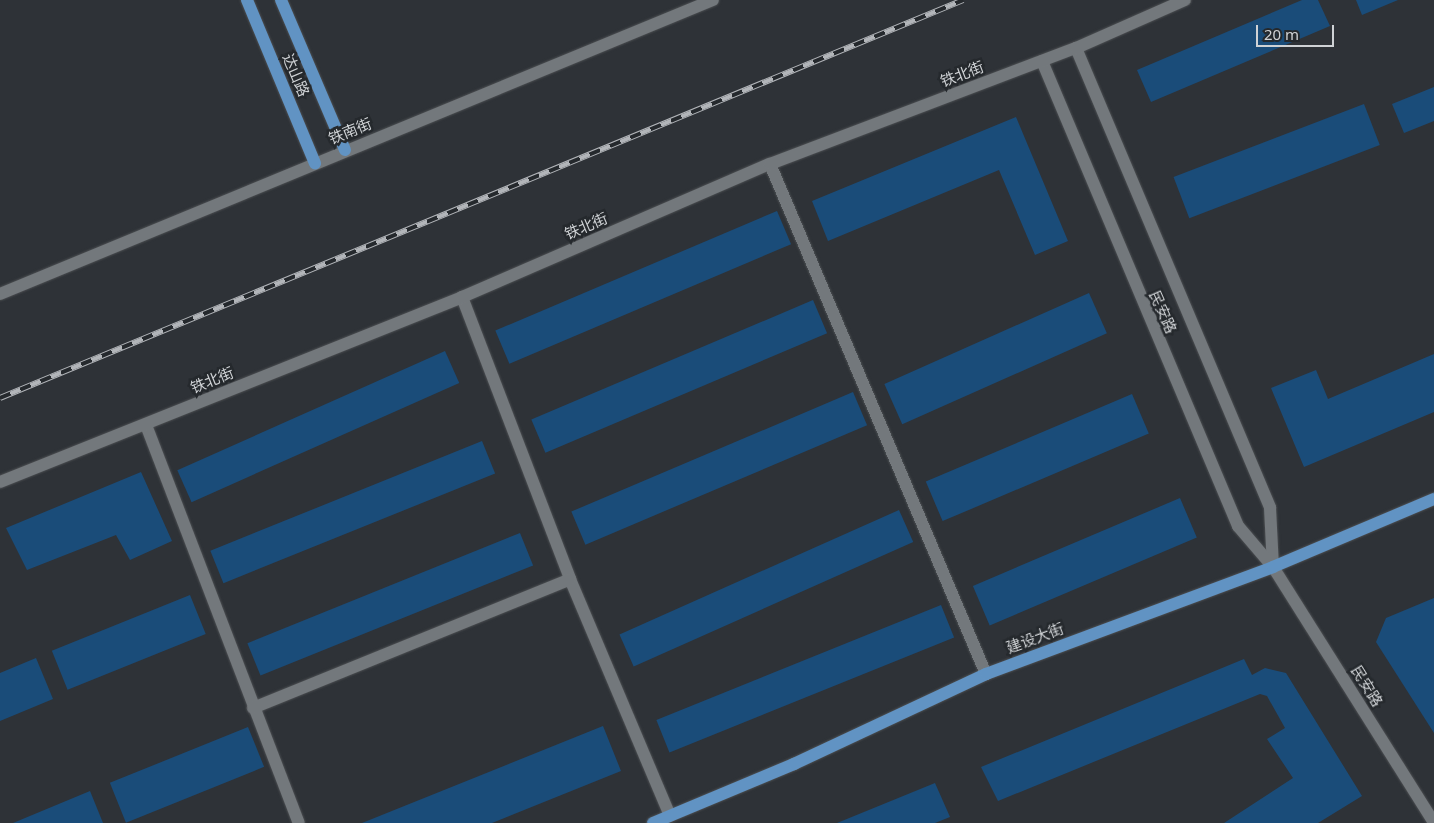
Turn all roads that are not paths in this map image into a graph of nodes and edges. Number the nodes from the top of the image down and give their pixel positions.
1 (247, 0) edge
2 (281, 0) edge
3 (713, 0) edge
4 (1185, 0) edge
5 (1076, 48) junction
6 (1042, 61) junction
7 (345, 150) junction
8 (315, 163) junction
9 (770, 164) junction
10 (0, 294) edge
11 (462, 297) junction
12 (146, 425) junction
13 (0, 482) edge
14 (1434, 499) edge
15 (1273, 566) junction
16 (570, 579) junction
17 (986, 674) junction
18 (253, 708) junction
19 (670, 816) junction
20 (299, 823) edge
21 (653, 823) edge
22 (1434, 823) edge

1 - 8 main road, 达山路
2 - 7 main road, 达山路
3 - 7 street, 铁南街
4 - 5 street, 铁北街
5 - 6 street, 铁北街
5 - 15 street, 民安路
6 - 9 street, 铁北街
6 - 15 street, 民安路
7 - 8 street, 铁南街
8 - 10 street, 铁南街
9 - 11 street, 铁北街
9 - 17 street
11 - 12 street, 铁北街
11 - 16 street
12 - 13 street, 铁北街
12 - 18 street
14 - 15 main road, 建设大街
15 - 17 main road, 建设大街
15 - 22 street, 民安路
16 - 18 street
16 - 19 street
17 - 19 main road, 建设大街
18 - 20 street
19 - 21 main road, 建设大街

